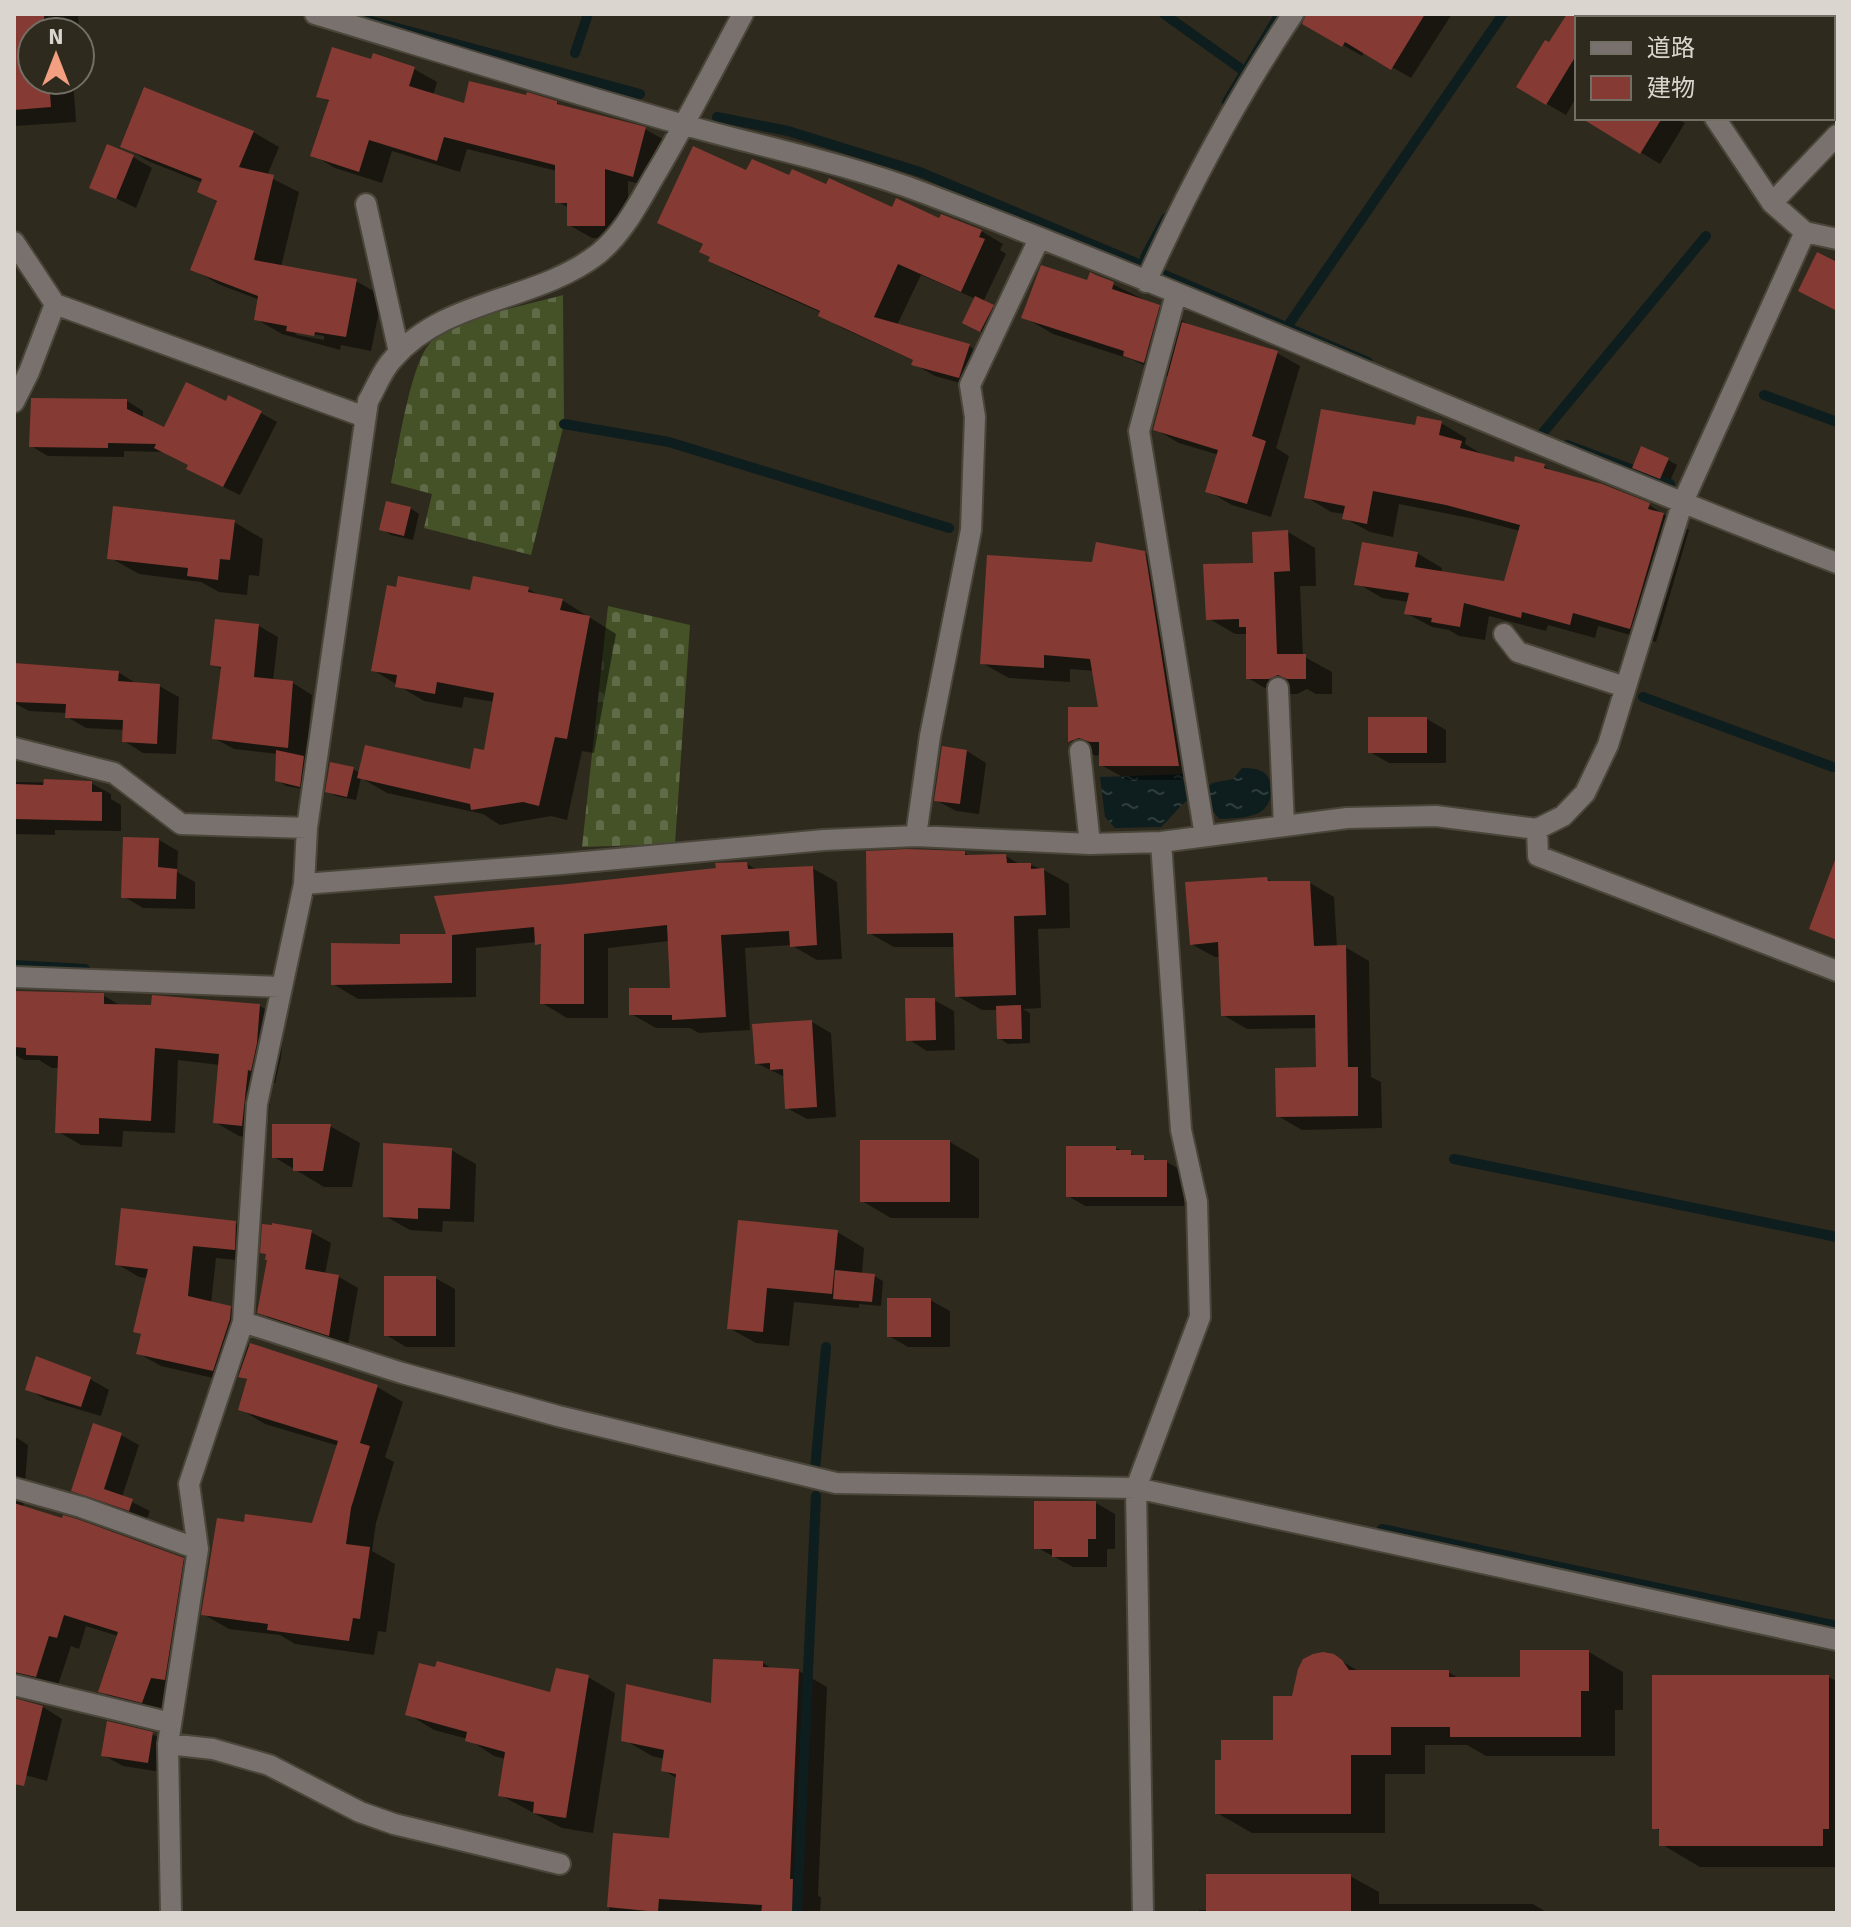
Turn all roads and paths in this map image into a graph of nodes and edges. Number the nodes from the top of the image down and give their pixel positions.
1 (315, 14) edge
2 (743, 14) edge
3 (1293, 14) edge
4 (1716, 120) edge
5 (684, 125) junction
6 (1837, 135) edge
7 (1772, 203) junction
8 (366, 204) dead end
9 (1805, 232) junction
10 (1039, 239) junction
11 (1837, 239) edge
12 (14, 242) edge
13 (1146, 282) junction
14 (1176, 294) junction
15 (55, 304) junction
16 (399, 352) junction
17 (14, 402) edge
18 (365, 417) junction
19 (1682, 504) junction
20 (1837, 563) edge
21 (1504, 634) dead end
22 (1625, 687) junction
23 (1278, 688) dead end
24 (14, 748) edge
25 (1080, 751) dead end
26 (1284, 826) junction
27 (307, 828) junction
28 (1537, 829) junction
29 (916, 836) junction
30 (1205, 836) junction
31 (1161, 842) junction
32 (1090, 844) junction
33 (304, 884) junction
34 (1837, 971) edge
35 (14, 977) edge
36 (281, 987) junction
37 (243, 1322) junction
38 (14, 1488) edge
39 (1136, 1488) junction
40 (198, 1549) junction
41 (1837, 1640) edge
42 (14, 1685) edge
43 (171, 1723) junction
44 (168, 1744) junction
45 (560, 1864) dead end
46 (171, 1913) edge
47 (1143, 1913) edge

1 - 5 street
2 - 5 street
3 - 13 street
4 - 7 street
5 - 10 street
5 - 16 street
6 - 7 street
7 - 9 street
8 - 16 street
9 - 11 street
9 - 19 street
10 - 13 street
10 - 29 street
12 - 15 street
13 - 14 street
14 - 19 street
14 - 30 street
15 - 17 street
15 - 18 street
16 - 18 street
18 - 27 street
19 - 20 street
19 - 22 street
21 - 22 street
22 - 28 street
23 - 26 street
24 - 27 street
25 - 32 street
26 - 28 street
26 - 30 street
27 - 33 street
28 - 34 street
29 - 32 street
29 - 33 street
30 - 31 street
31 - 32 street
31 - 39 street
33 - 36 street
35 - 36 street
36 - 37 street
37 - 39 street
37 - 40 street
38 - 40 street
39 - 41 street
39 - 47 street
40 - 43 street
42 - 43 street
43 - 44 street
44 - 45 street
44 - 46 street

